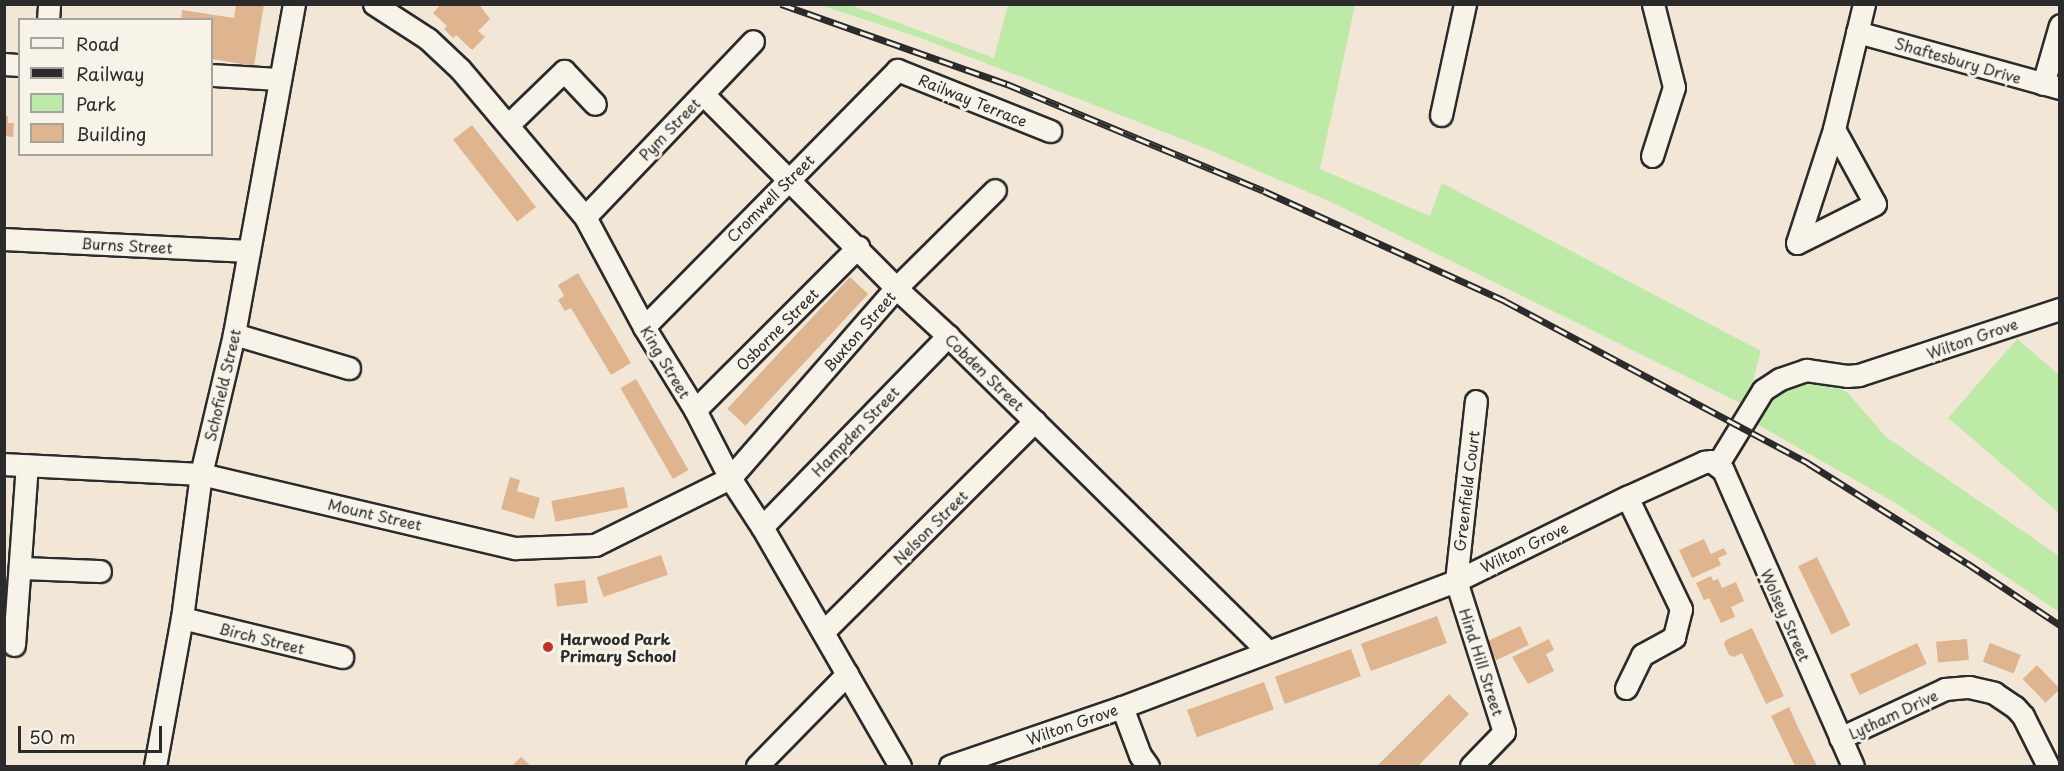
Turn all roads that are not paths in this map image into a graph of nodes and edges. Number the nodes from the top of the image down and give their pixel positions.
1 (294, 4) edge
2 (374, 4) edge
3 (1465, 4) edge
4 (1653, 4) edge
5 (1864, 4) edge
6 (2060, 26) edge
7 (1857, 32) junction
8 (753, 41) dead end
9 (897, 70) joint
10 (213, 75) edge
11 (280, 79) junction
12 (2051, 86) edge
13 (703, 94) junction
14 (595, 104) dead end
15 (1441, 115) dead end
16 (508, 125) junction
17 (1834, 129) junction
18 (1050, 131) dead end
19 (1652, 156) dead end
20 (789, 178) junction
21 (995, 190) dead end
22 (585, 217) junction
23 (4, 239) edge
24 (858, 247) junction
25 (249, 252) junction
26 (896, 288) junction
27 (2060, 309) edge
28 (644, 327) junction
29 (234, 334) junction
30 (948, 336) junction
31 (349, 368) dead end
32 (1476, 401) dead end
33 (695, 410) junction
34 (1035, 421) junction
35 (4, 464) edge
36 (27, 465) junction
37 (1717, 465) junction
38 (201, 474) junction
39 (730, 478) junction
40 (1628, 497) junction
41 (762, 527) junction
42 (21, 568) junction
43 (100, 571) dead end
44 (1456, 581) junction
45 (182, 618) junction
46 (823, 632) junction
47 (14, 645) dead end
48 (1266, 650) junction
49 (342, 657) dead end
50 (847, 674) junction
51 (1626, 688) dead end
52 (1122, 707) junction
53 (1840, 738) junction
54 (155, 766) edge
55 (757, 766) edge
56 (900, 766) edge
57 (951, 766) edge
58 (1148, 766) edge
59 (1471, 766) edge
60 (1853, 766) edge
61 (2048, 766) edge

1 - 11 street, Schofield Street
2 - 16 street, King Street
3 - 15 street
4 - 19 street
5 - 7 street
6 - 12 street
7 - 12 street, Shaftesbury Drive
7 - 17 street
8 - 13 street, Pym Street
9 - 18 street, Railway Terrace
9 - 20 street, Cromwell Street
10 - 11 street
11 - 25 street, Schofield Street
13 - 20 street, Cobden Street
13 - 22 street, Pym Street
14 - 16 street
16 - 22 street, King Street
17 - 17 street
20 - 24 street, Cobden Street
20 - 28 street, Cromwell Street
21 - 26 street, Buxton Street
22 - 28 street, King Street
23 - 25 street, Burns Street
24 - 26 street, Cobden Street
24 - 33 street, Osborne Street
25 - 29 street, Schofield Street
26 - 30 street, Cobden Street
26 - 39 street, Buxton Street
27 - 37 street, Wilton Grove
28 - 33 street, King Street
29 - 31 street
29 - 38 street, Schofield Street
30 - 34 street, Cobden Street
30 - 41 street, Hampden Street
32 - 44 street, Greenfield Court
33 - 39 street, King Street
34 - 46 street, Nelson Street
34 - 48 street, Cobden Street
35 - 36 street, Mount Street
36 - 38 street, Mount Street
36 - 42 street
37 - 40 street, Wilton Grove
37 - 53 street, Wolsey Street
38 - 39 street, Mount Street
38 - 45 street, Schofield Street
39 - 41 street, King Street
40 - 44 street, Wilton Grove
40 - 51 street
41 - 46 street, King Street
42 - 43 street
42 - 47 street
44 - 48 street, Wilton Grove
44 - 59 street, Hind Hill Street
45 - 49 street, Birch Street
45 - 54 street, Schofield Street
46 - 50 street, King Street
48 - 52 street, Wilton Grove
50 - 55 street
50 - 56 street, King Street
52 - 57 street, Wilton Grove
52 - 58 street
53 - 60 street, Wolsey Street
53 - 61 street, Lytham Drive

